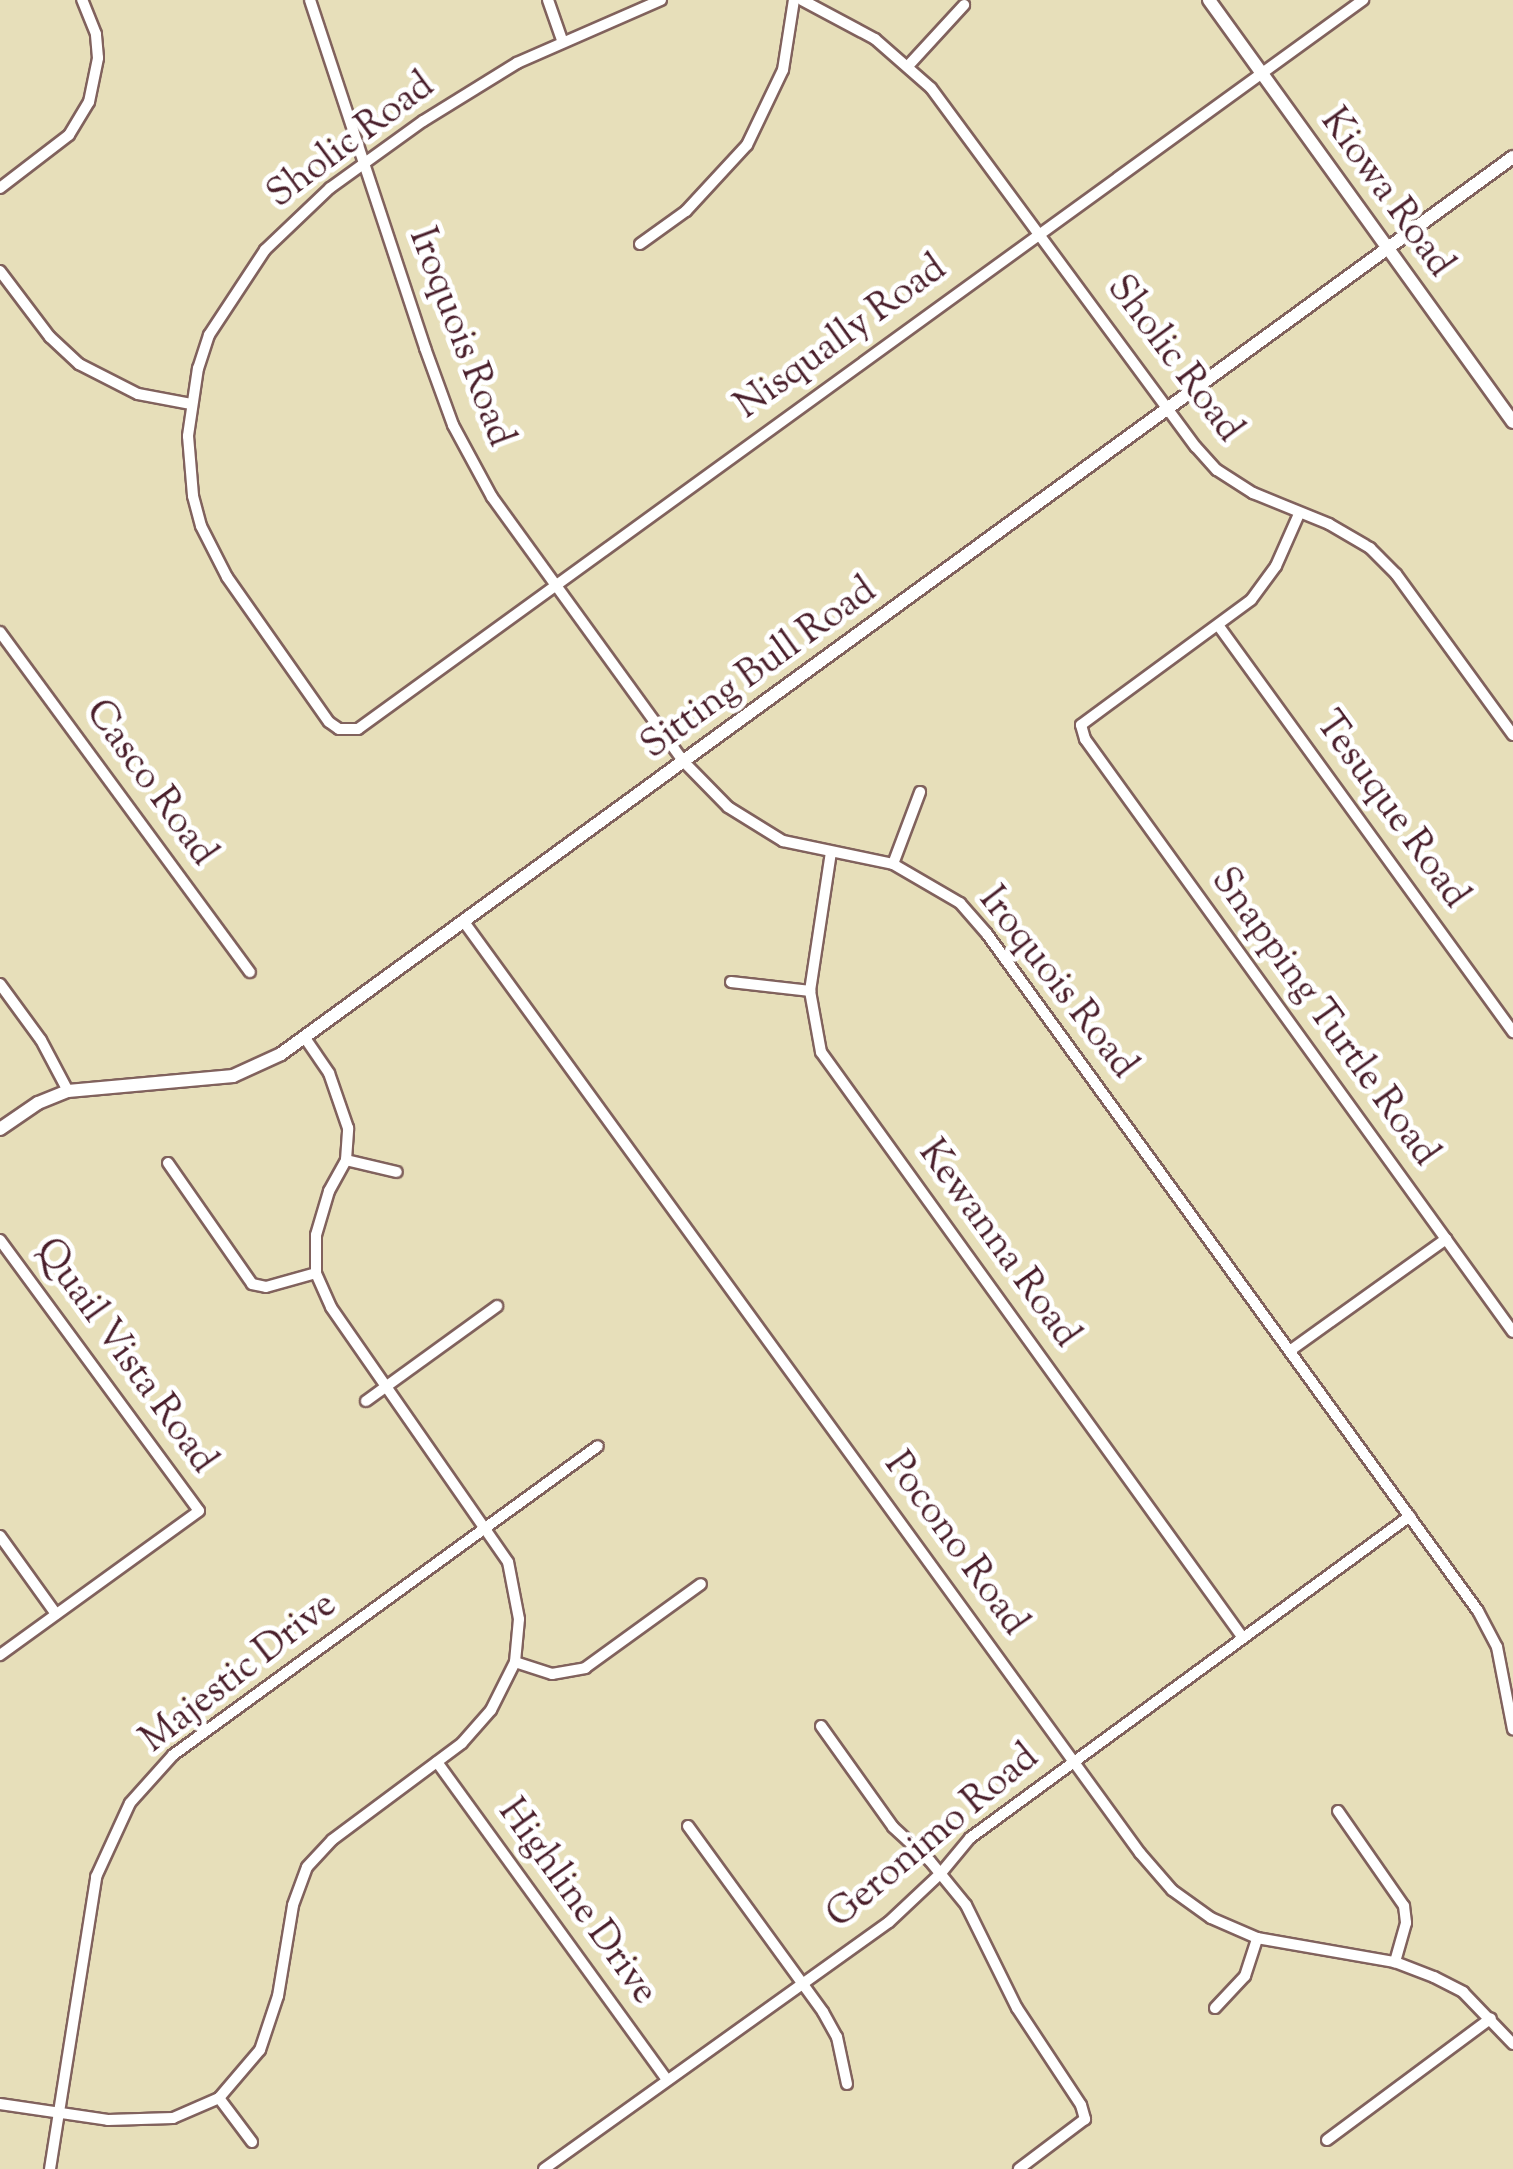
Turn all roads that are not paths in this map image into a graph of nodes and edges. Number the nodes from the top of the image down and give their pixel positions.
1 (82, 0) edge
2 (310, 0) edge
3 (548, 0) edge
4 (661, 0) edge
5 (794, 0) edge
6 (802, 0) edge
7 (1210, 0) edge
8 (1363, 0) edge
9 (964, 5) dead end
10 (562, 40) junction
11 (908, 66) junction
12 (1262, 73) junction
13 (1513, 157) edge
14 (364, 163) junction
15 (0, 188) edge
16 (1040, 232) junction
17 (640, 244) dead end
18 (1388, 249) junction
19 (0, 271) edge
20 (190, 404) junction
21 (1168, 409) junction
22 (1513, 422) edge
23 (1299, 514) junction
24 (556, 584) junction
25 (1218, 626) junction
26 (0, 632) edge
27 (358, 728) joint
28 (1513, 734) edge
29 (684, 762) junction
30 (920, 792) dead end
31 (831, 852) junction
32 (893, 864) junction
33 (464, 922) junction
34 (250, 972) dead end
35 (731, 982) dead end
36 (0, 984) edge
37 (810, 991) junction
38 (1513, 1032) edge
39 (305, 1038) junction
40 (68, 1091) junction
41 (0, 1130) edge
42 (346, 1160) junction
43 (168, 1164) dead end
44 (397, 1172) dead end
45 (1446, 1239) junction
46 (0, 1240) edge
47 (316, 1273) junction
48 (497, 1306) dead end
49 (1513, 1332) edge
50 (1290, 1350) junction
51 (388, 1386) junction
52 (366, 1401) dead end
53 (598, 1446) dead end
54 (1410, 1516) junction
55 (488, 1526) junction
56 (0, 1536) edge
57 (701, 1584) dead end
58 (56, 1614) junction
59 (1242, 1638) junction
60 (0, 1655) edge
61 (515, 1662) junction
62 (1509, 1678) edge
63 (820, 1726) dead end
64 (1513, 1729) edge
65 (1074, 1761) junction
66 (437, 1762) junction
67 (1338, 1812) dead end
68 (688, 1826) dead end
69 (940, 1874) junction
70 (1257, 1938) junction
71 (1395, 1962) junction
72 (803, 1983) junction
73 (1215, 2008) dead end
74 (1492, 2018) junction
75 (1513, 2044) edge
76 (667, 2080) junction
77 (847, 2084) dead end
78 (219, 2098) junction
79 (0, 2104) edge
80 (59, 2113) junction
81 (1327, 2140) dead end
82 (252, 2142) dead end
83 (50, 2169) edge
84 (544, 2169) edge
85 (1019, 2169) edge

1 - 15 street
2 - 14 street, Iroquois Road
3 - 10 street
4 - 10 street, Sholic Road
5 - 17 street
6 - 11 street, Sholic Road
7 - 12 street, Kiowa Road
8 - 12 street, Nisqually Road
9 - 11 street
10 - 14 street, Sholic Road
11 - 16 street, Sholic Road
12 - 16 street, Nisqually Road
12 - 18 street, Kiowa Road
13 - 18 street, Sitting Bull Road
14 - 20 street, Sholic Road
14 - 24 street, Iroquois Road
16 - 21 street, Sholic Road
16 - 24 street, Nisqually Road
18 - 21 street, Sitting Bull Road
18 - 22 street, Kiowa Road
19 - 20 street
20 - 27 street, Sholic Road
21 - 23 street, Sholic Road
21 - 29 street, Sitting Bull Road
23 - 25 street
23 - 28 street, Sholic Road
24 - 27 street, Nisqually Road
24 - 29 street, Iroquois Road
25 - 38 street, Tesuque Road
25 - 45 street, Snapping Turtle Road
26 - 34 street, Casco Road
29 - 31 street, Iroquois Road
29 - 33 street, Sitting Bull Road
30 - 32 street
31 - 32 street, Iroquois Road
31 - 37 street, Kewanna Road
32 - 50 street, Iroquois Road
33 - 39 street, Sitting Bull Road
33 - 65 street, Pocono Road
35 - 37 street
36 - 40 street
37 - 59 street, Kewanna Road
39 - 40 street, Sitting Bull Road
39 - 42 street
40 - 41 street, Sitting Bull Road
42 - 44 street
42 - 47 street
43 - 47 street
45 - 49 street, Snapping Turtle Road
45 - 50 street
46 - 58 street, Quail Vista Road
47 - 51 street
48 - 51 street
50 - 54 street, Iroquois Road
51 - 52 street
51 - 55 street
53 - 55 street, Majestic Drive
54 - 59 street, Geronimo Road
54 - 62 street, Iroquois Road
55 - 61 street
55 - 80 street, Majestic Drive
56 - 58 street
57 - 61 street
58 - 60 street
59 - 65 street, Geronimo Road
61 - 66 street
62 - 64 street, Iroquois Road
63 - 69 street
65 - 69 street, Geronimo Road
65 - 70 street, Pocono Road
66 - 76 street, Highline Drive
66 - 78 street
67 - 71 street
68 - 72 street
69 - 72 street, Geronimo Road
69 - 85 street
70 - 71 street, Pocono Road
70 - 73 street
71 - 74 street, Pocono Road
72 - 76 street, Geronimo Road
72 - 77 street
74 - 75 street, Pocono Road
74 - 81 street
76 - 84 street, Geronimo Road
78 - 80 street
78 - 82 street
79 - 80 street
80 - 83 street, Majestic Drive

